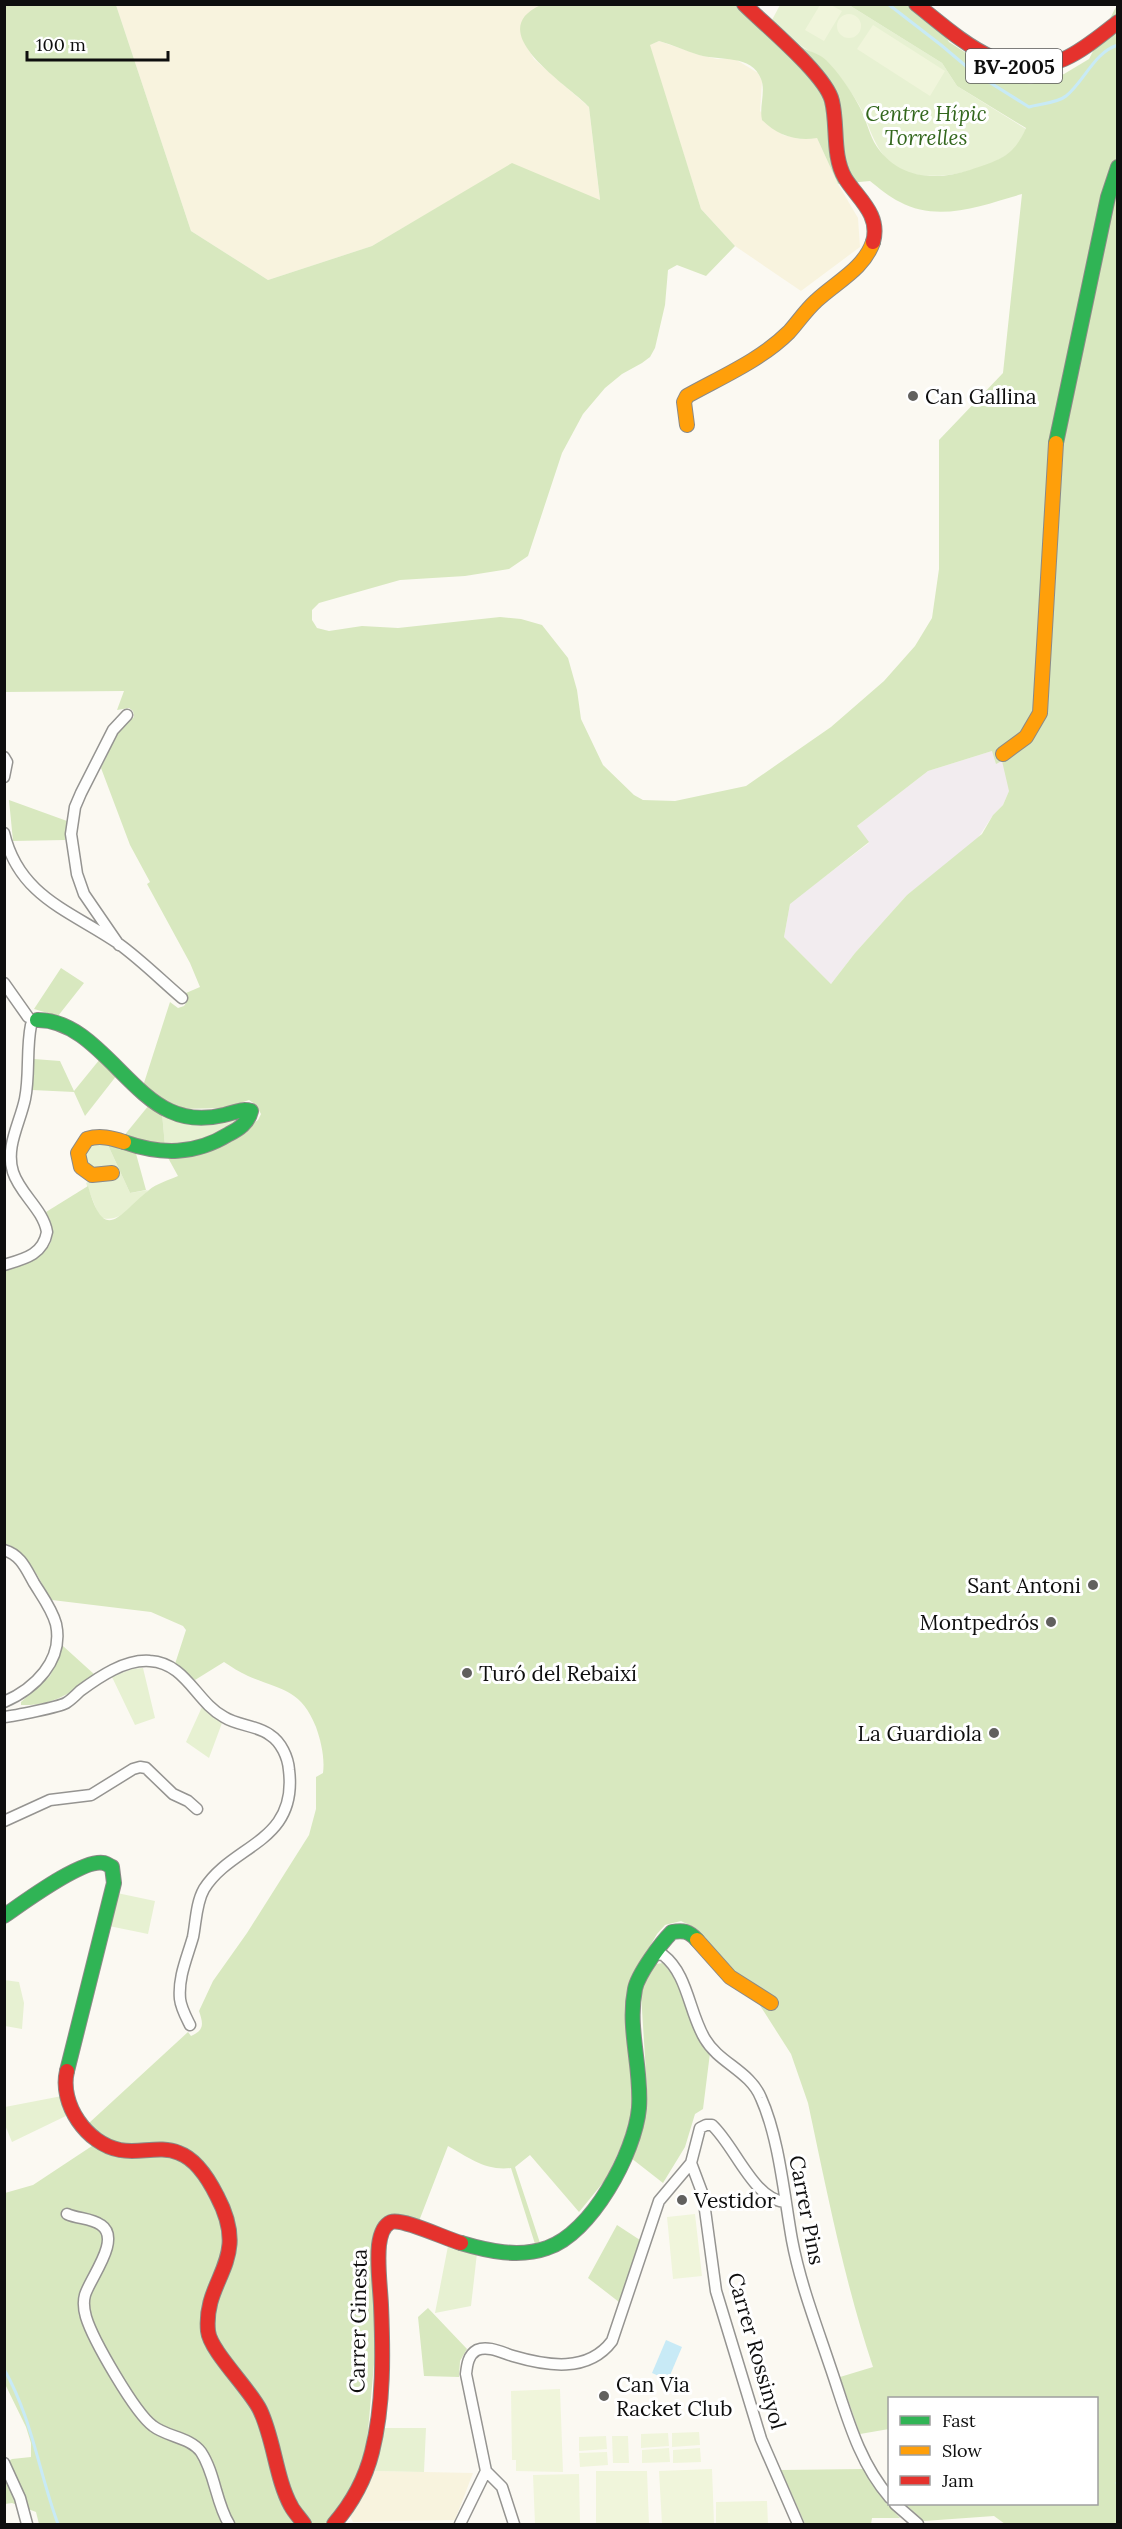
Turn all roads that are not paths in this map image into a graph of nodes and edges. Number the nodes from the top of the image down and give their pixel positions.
1 (744, 4) edge
2 (916, 4) edge
3 (1118, 22) edge
4 (1118, 167) edge
5 (687, 425) dead end
6 (128, 715) dead end
7 (1003, 754) dead end
8 (4, 757) edge
9 (4, 777) edge
10 (4, 833) edge
11 (120, 945) junction
12 (5, 981) edge
13 (182, 998) dead end
14 (32, 1021) junction
15 (112, 1173) dead end
16 (4, 1265) edge
17 (4, 1550) edge
18 (4, 1702) edge
19 (4, 1717) edge
20 (197, 1809) dead end
21 (4, 1821) edge
22 (4, 1916) edge
23 (656, 1954) junction
24 (771, 2003) dead end
25 (190, 2025) dead end
26 (691, 2163) junction
27 (785, 2202) junction
28 (67, 2214) dead end
29 (4, 2463) edge
30 (486, 2471) junction
31 (888, 2495) edge
32 (895, 2505) edge
33 (27, 2524) edge
34 (229, 2524) edge
35 (304, 2524) edge
36 (334, 2524) edge
37 (460, 2524) edge
38 (514, 2524) edge
39 (798, 2524) edge
40 (918, 2524) edge

1 - 5 street
2 - 3 street, BV-2005
4 - 7 street
6 - 11 street
8 - 9 street
10 - 11 street
11 - 13 street
12 - 14 street
14 - 15 street
14 - 16 street
17 - 18 street
19 - 25 street
20 - 21 street
22 - 35 street
23 - 24 street, Carrer Ginesta
23 - 27 street, Carrer Pins
23 - 36 street, Carrer Ginesta
26 - 27 street
26 - 30 street
26 - 39 street, Carrer Rossinyol
27 - 31 street, Carrer Pins
28 - 34 street
29 - 33 street
30 - 37 street
30 - 38 street
32 - 40 street

